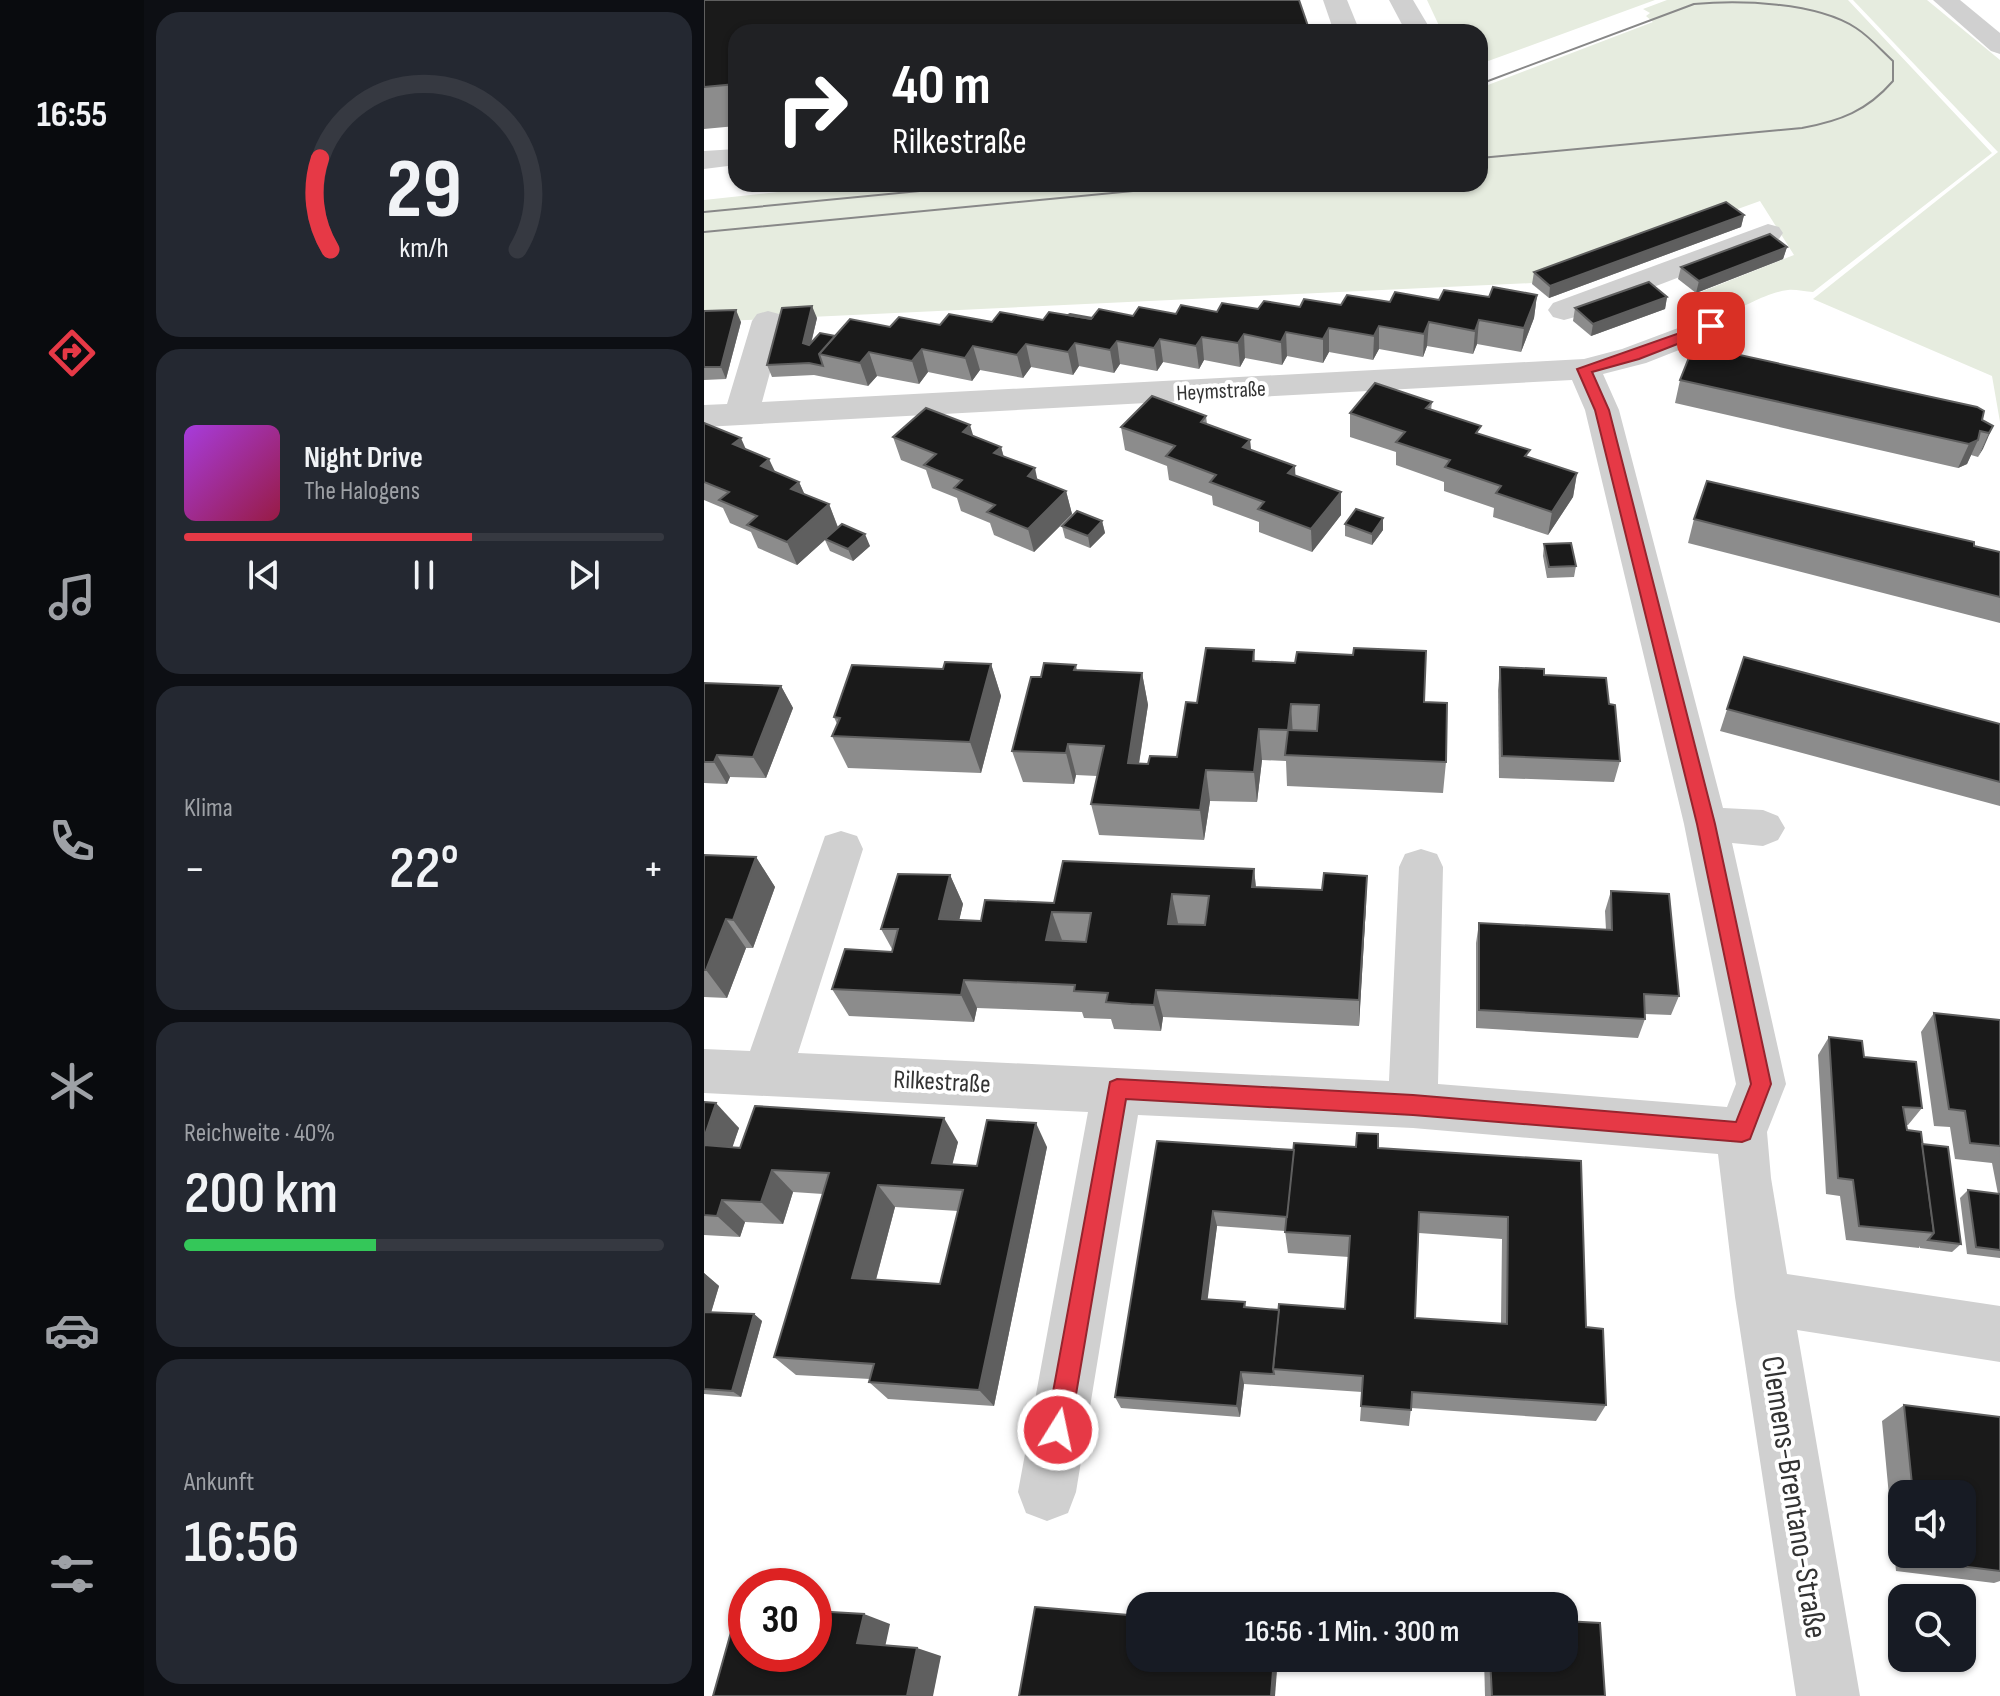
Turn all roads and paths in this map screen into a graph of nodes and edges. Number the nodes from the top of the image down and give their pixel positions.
1 (1335, 0) edge
2 (1401, 0) edge
3 (1945, 0) edge
4 (1344, 24) edge
5 (1414, 24) edge
6 (2000, 46) edge
7 (728, 158) edge
8 (704, 160) edge
9 (1768, 233) edge
10 (1690, 305) junction
11 (1564, 310) dead end
12 (768, 321) dead end
13 (1584, 369) junction
14 (741, 415) junction
15 (704, 416) edge
16 (1706, 824) junction
17 (1763, 828) dead end
18 (841, 849) dead end
19 (1421, 867) dead end
20 (704, 1071) edge
21 (767, 1073) junction
22 (1117, 1089) junction
23 (1413, 1105) junction
24 (1742, 1132) junction
25 (1762, 1297) junction
26 (2000, 1334) edge
27 (1047, 1492) dead end
28 (1828, 1696) edge

1 - 4 street
2 - 5 street
3 - 6 street
7 - 8 street
9 - 10 street
10 - 11 street
10 - 13 street, Heymstraße
12 - 14 street
13 - 14 street, Heymstraße
13 - 16 street, Clemens-Brentano-Straße
14 - 15 street, Heymstraße
16 - 17 street
16 - 24 street, Clemens-Brentano-Straße
18 - 21 street
19 - 23 street
20 - 21 street, Rilkestraße
21 - 22 street, Rilkestraße
22 - 23 street, Rilkestraße
22 - 27 street
23 - 24 street, Rilkestraße
24 - 25 street, Clemens-Brentano-Straße
25 - 26 street
25 - 28 street, Clemens-Brentano-Straße

